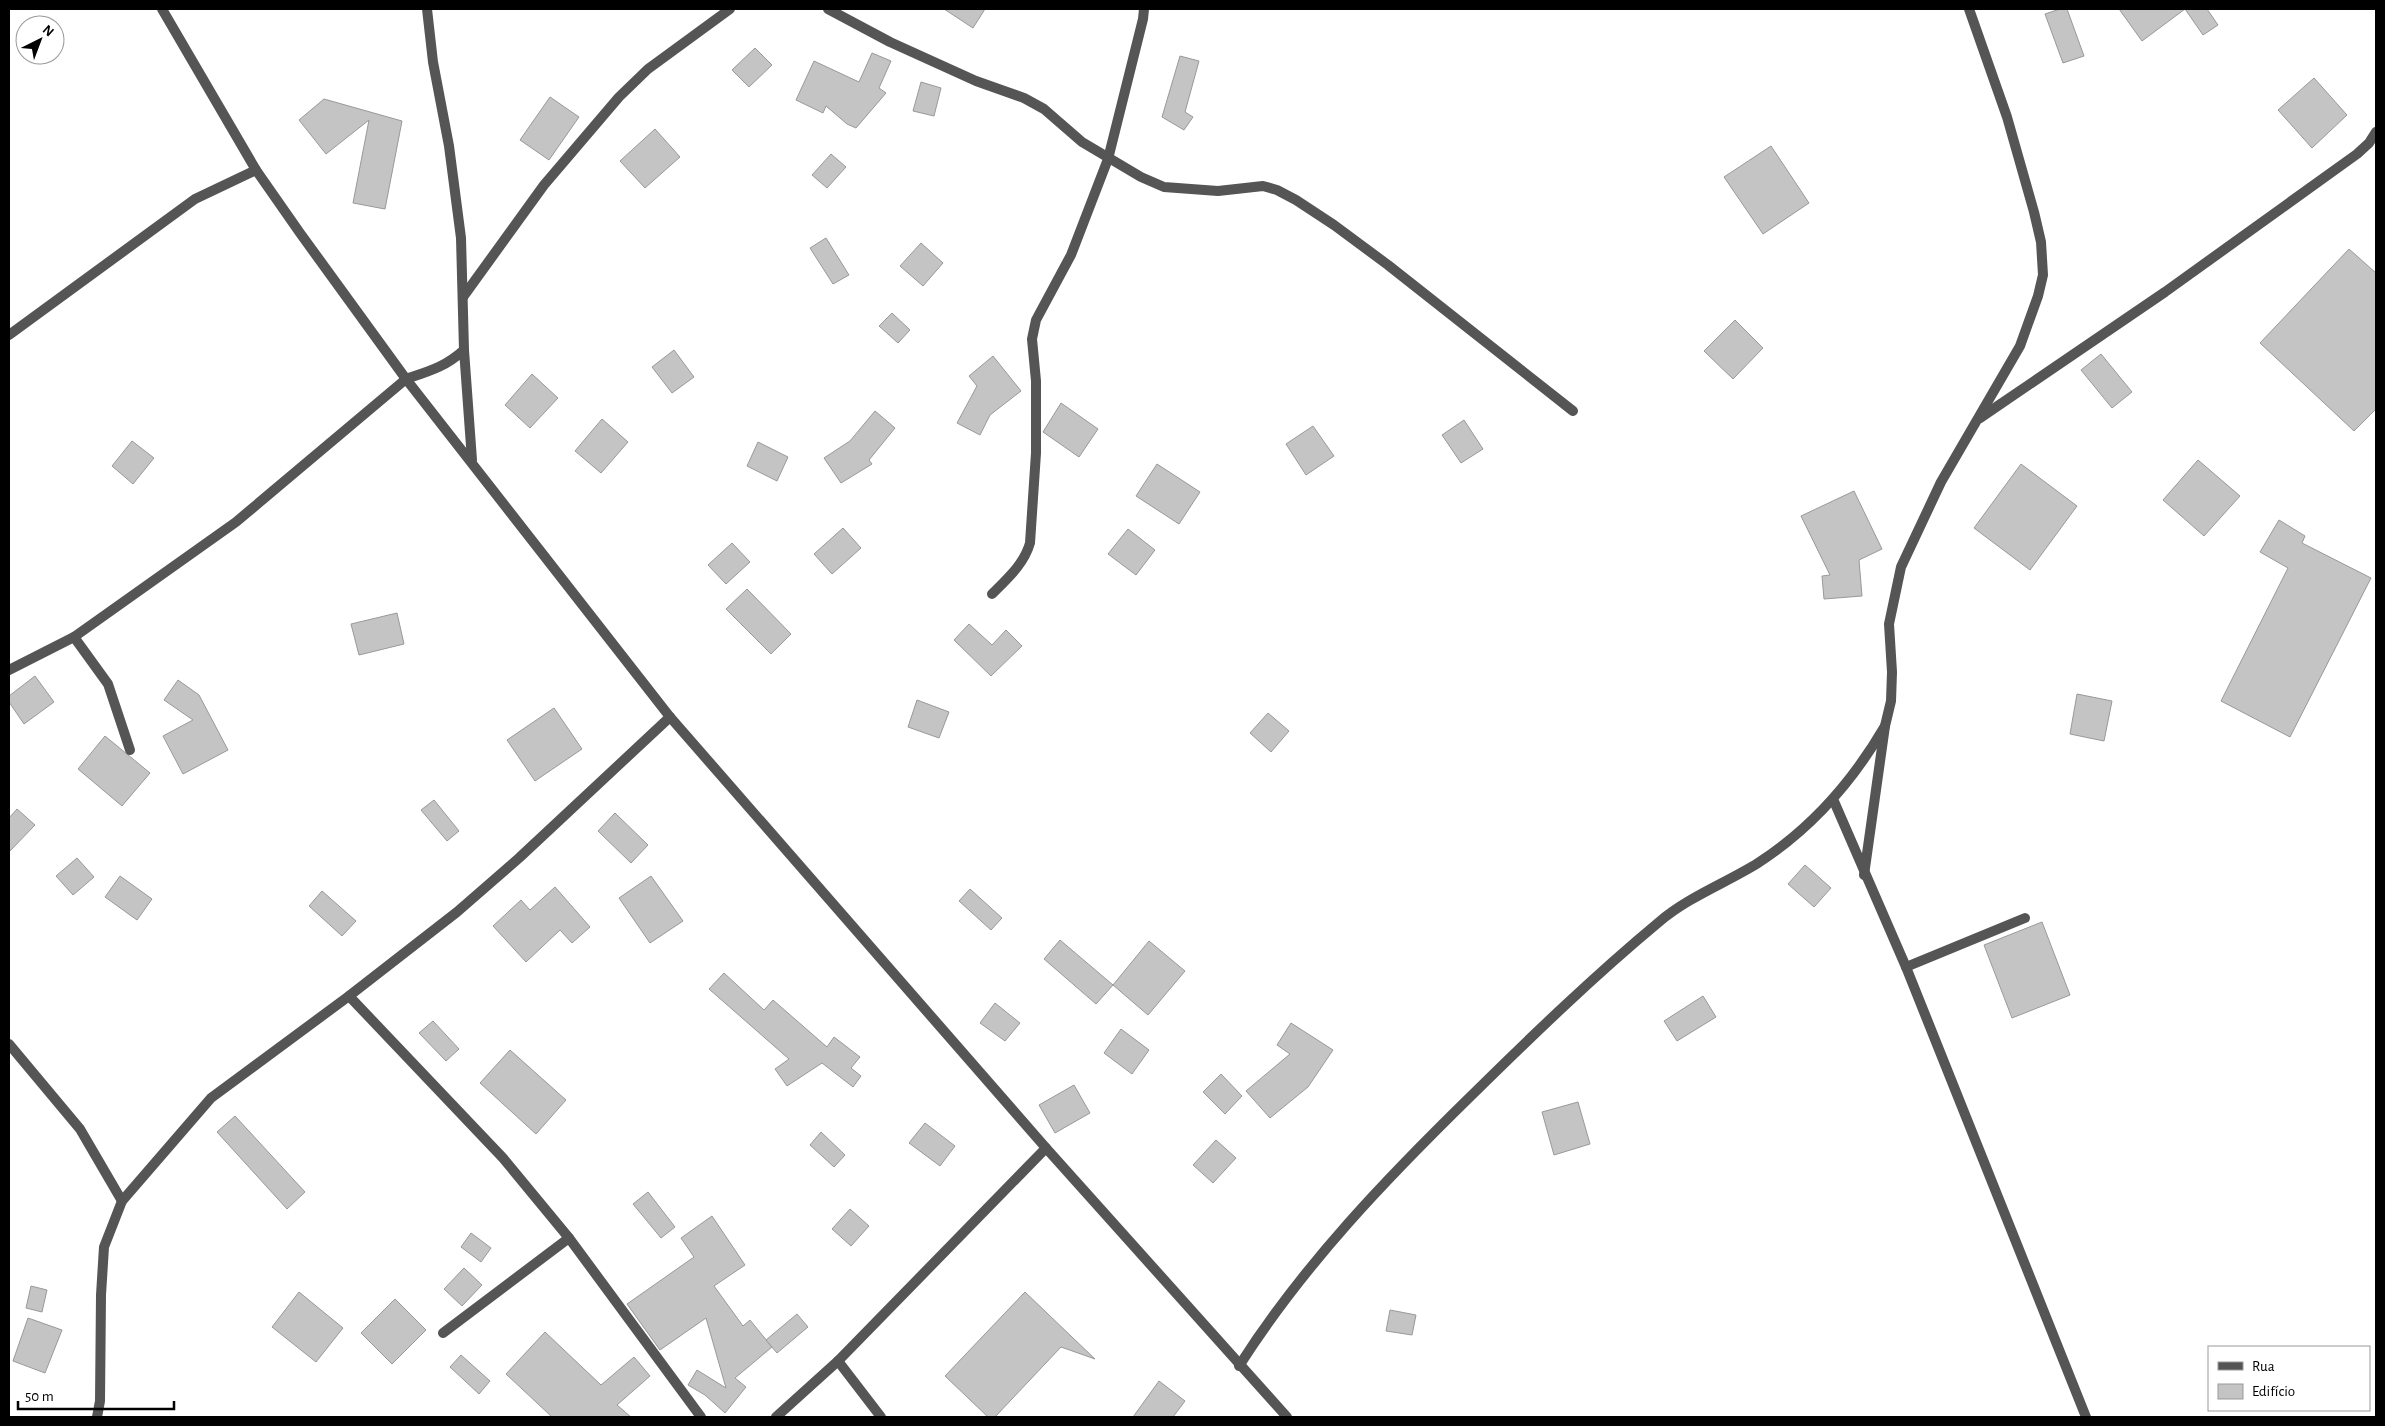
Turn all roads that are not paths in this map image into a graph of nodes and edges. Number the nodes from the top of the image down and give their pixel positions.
1 (162, 9) edge
2 (427, 9) edge
3 (730, 9) edge
4 (828, 9) edge
5 (1144, 9) edge
6 (1969, 9) edge
7 (2376, 132) edge
8 (2373, 145) edge
9 (1108, 159) junction
10 (256, 170) junction
11 (463, 298) junction
12 (9, 335) edge
13 (464, 350) junction
14 (406, 379) junction
15 (1573, 411) dead end
16 (1978, 420) junction
17 (472, 460) junction
18 (992, 594) dead end
19 (74, 637) junction
20 (9, 670) edge
21 (670, 717) junction
22 (1885, 726) junction
23 (130, 750) dead end
24 (1833, 799) junction
25 (1864, 875) junction
26 (2025, 918) dead end
27 (1906, 967) junction
28 (349, 996) junction
29 (9, 1044) edge
30 (1046, 1148) junction
31 (122, 1201) junction
32 (570, 1238) junction
33 (443, 1333) dead end
34 (838, 1360) junction
35 (1239, 1366) junction
36 (1283, 1416) edge
37 (97, 1417) edge
38 (701, 1417) edge
39 (776, 1417) edge
40 (882, 1417) edge
41 (2086, 1417) edge

1 - 10 street
2 - 11 street
3 - 11 street
4 - 9 street
5 - 9 street
6 - 16 street
7 - 8 street
8 - 16 street
9 - 15 street
9 - 18 street
10 - 12 street
10 - 14 street
11 - 13 street
13 - 14 street
13 - 17 street
14 - 17 street
14 - 19 street
16 - 22 street
17 - 21 street
19 - 20 street
19 - 23 street
21 - 28 street
21 - 30 street
22 - 24 street
22 - 25 street
24 - 25 street
24 - 35 street
25 - 27 street
26 - 27 street
27 - 41 street
28 - 31 street
28 - 32 street
29 - 31 street
30 - 34 street
30 - 35 street
31 - 37 street
32 - 33 street
32 - 38 street
34 - 39 street
34 - 40 street
35 - 36 street

